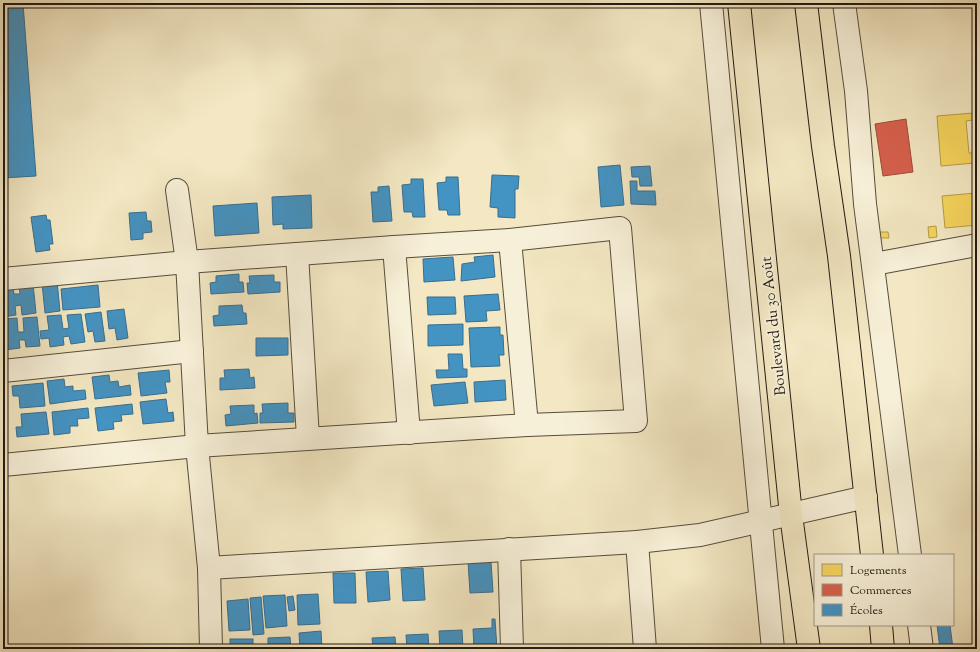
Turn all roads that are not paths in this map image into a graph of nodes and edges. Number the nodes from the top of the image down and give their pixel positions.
1 (711, 3) edge
2 (739, 3) edge
3 (806, 3) edge
4 (844, 3) edge
5 (177, 190) dead end
6 (510, 240) junction
7 (977, 245) edge
8 (394, 247) junction
9 (297, 254) junction
10 (187, 262) junction
11 (874, 264) junction
12 (3, 279) edge
13 (192, 351) junction
14 (3, 371) edge
15 (527, 425) junction
16 (409, 433) junction
17 (308, 438) junction
18 (197, 446) junction
19 (3, 465) edge
20 (866, 497) junction
21 (791, 515) junction
22 (760, 521) junction
23 (637, 542) junction
24 (508, 549) junction
25 (872, 554) edge
26 (910, 554) edge
27 (209, 568) junction
28 (881, 626) edge
29 (919, 626) edge
30 (211, 649) edge
31 (512, 649) edge
32 (646, 649) edge
33 (773, 649) edge
34 (809, 649) edge
35 (883, 649) edge
36 (922, 649) edge

1 - 22 street
2 - 21 highway, Boulevard du 30 Août
3 - 20 highway
4 - 11 street
5 - 10 street
6 - 8 street
6 - 15 street
6 - 15 street
7 - 11 street
8 - 9 street
8 - 16 street
9 - 10 street
9 - 17 street
10 - 12 street
10 - 13 street
11 - 26 street
13 - 14 street
13 - 18 street
15 - 16 street
16 - 17 street
17 - 18 street
18 - 19 street
18 - 27 street
20 - 21 street
20 - 25 highway
21 - 22 street
21 - 34 highway, Boulevard du 30 Août
22 - 23 street
22 - 33 street
23 - 24 street
23 - 32 street
24 - 27 street
24 - 31 street
27 - 30 street
28 - 35 highway
29 - 36 street

